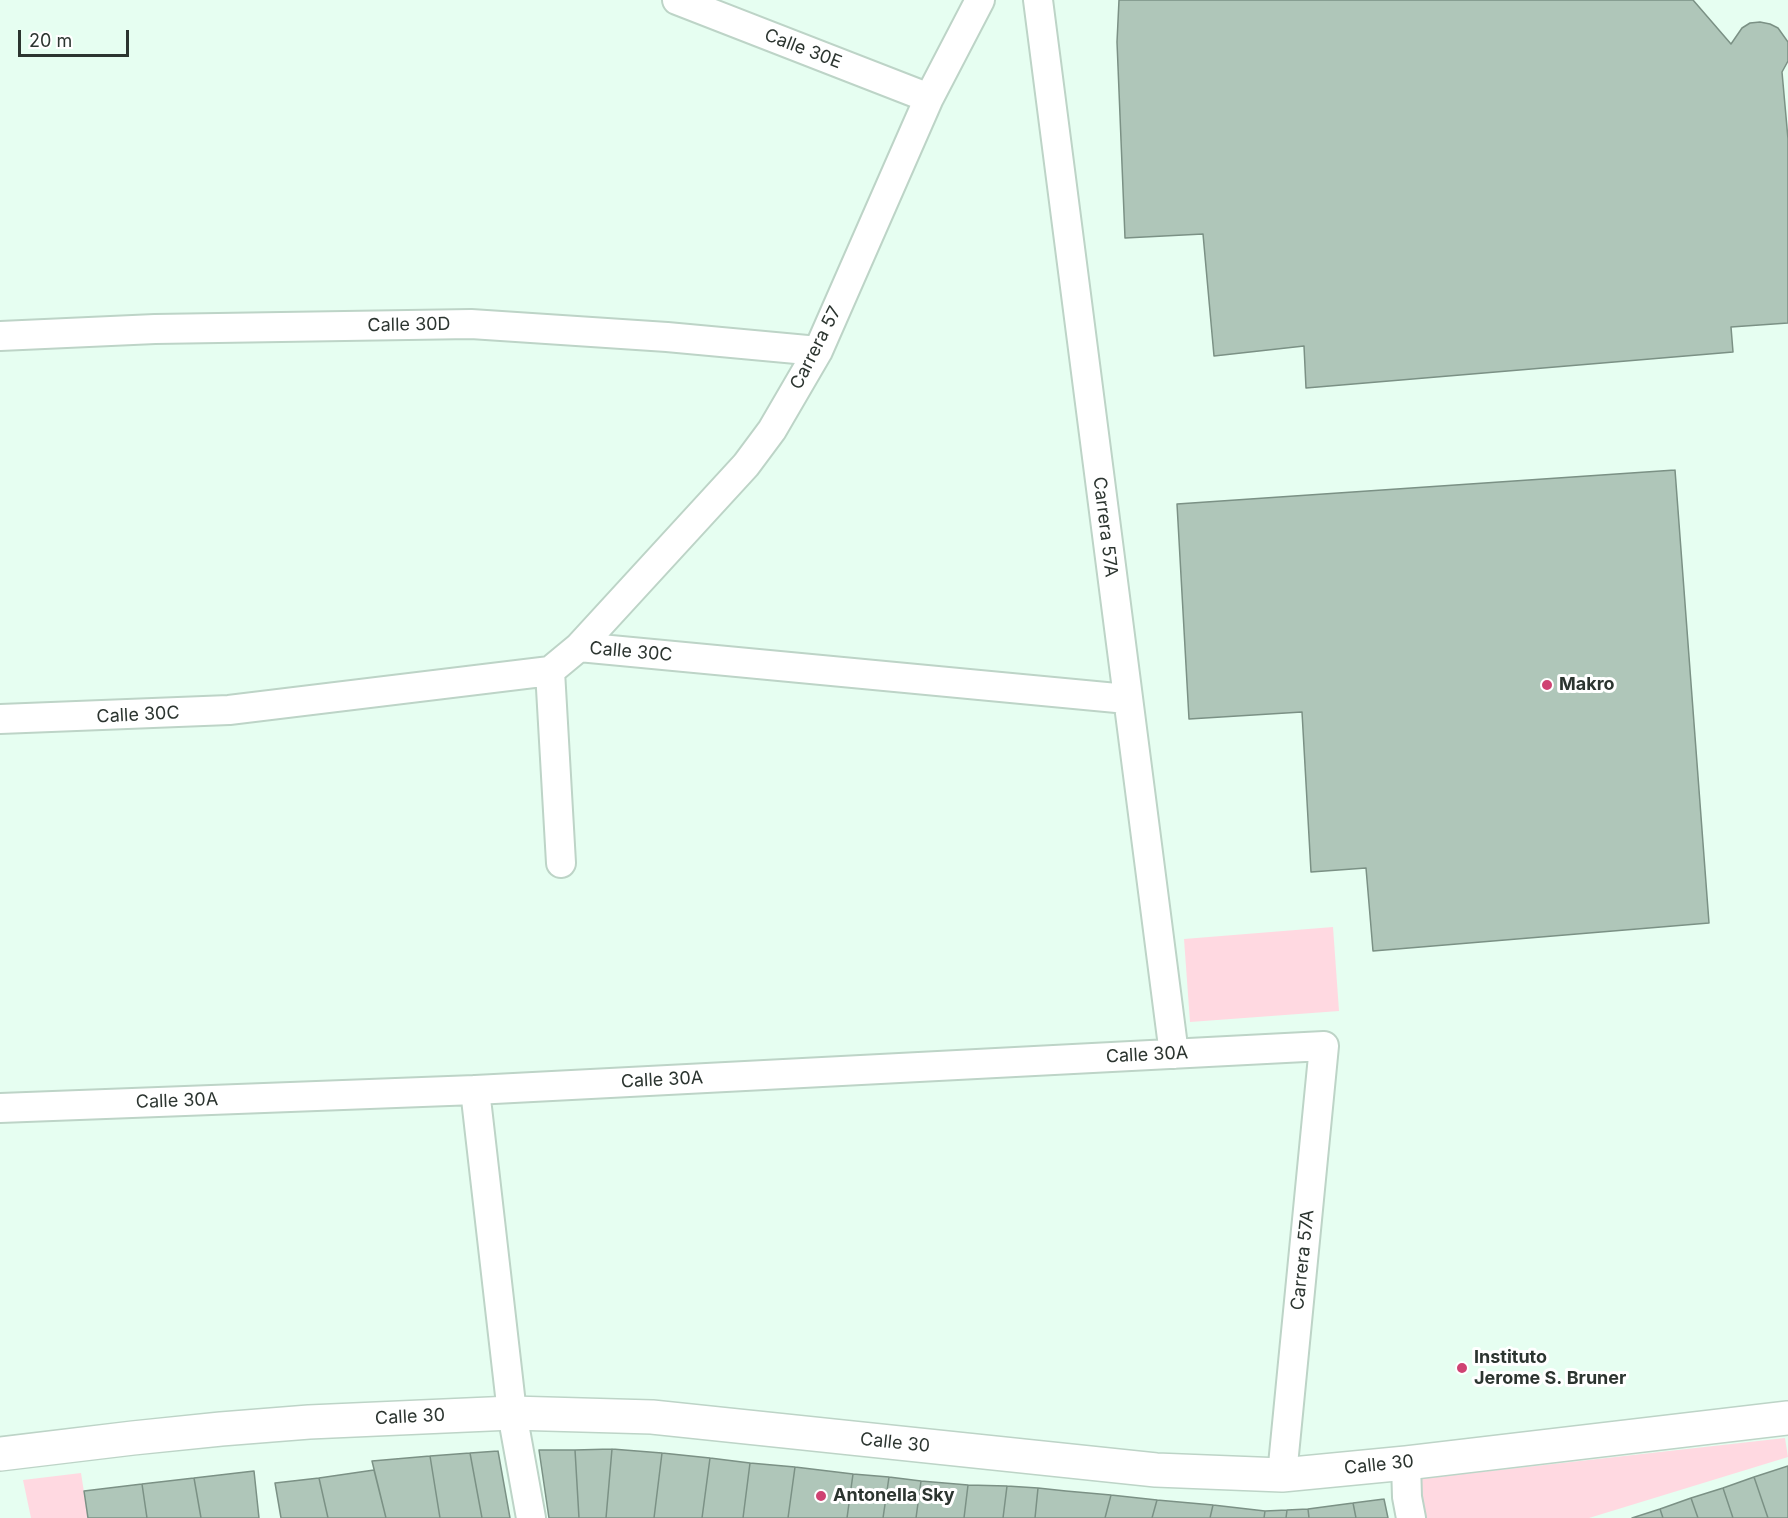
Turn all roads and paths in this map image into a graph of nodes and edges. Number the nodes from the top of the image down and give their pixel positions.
1 (677, 0) edge
2 (980, 0) edge
3 (1038, 0) edge
4 (929, 98) junction
5 (0, 336) edge
6 (818, 351) junction
7 (579, 647) junction
8 (550, 671) junction
9 (1127, 699) junction
10 (0, 719) edge
11 (561, 863) dead end
12 (1324, 1046) joint
13 (1173, 1054) junction
14 (475, 1090) junction
15 (0, 1108) edge
16 (512, 1413) junction
17 (1788, 1418) edge
18 (0, 1454) edge
19 (1406, 1463) junction
20 (1282, 1474) junction
21 (531, 1518) edge
22 (1411, 1518) edge

1 - 4 street, Calle 30E
2 - 4 street, Carrera 57
3 - 9 street, Carrera 57A
4 - 6 street, Carrera 57
5 - 6 street, Calle 30D
6 - 7 street, Carrera 57
7 - 8 street, Calle 30C
7 - 9 street, Calle 30C
8 - 10 street, Calle 30C
8 - 11 street
9 - 13 street, Carrera 57A
12 - 13 street, Calle 30A
12 - 20 street, Carrera 57A
13 - 14 street, Calle 30A
14 - 15 street, Calle 30A
14 - 16 street
16 - 18 main road, Calle 30
16 - 20 main road, Calle 30
16 - 21 street
17 - 19 main road, Calle 30
19 - 20 main road, Calle 30
19 - 22 street

